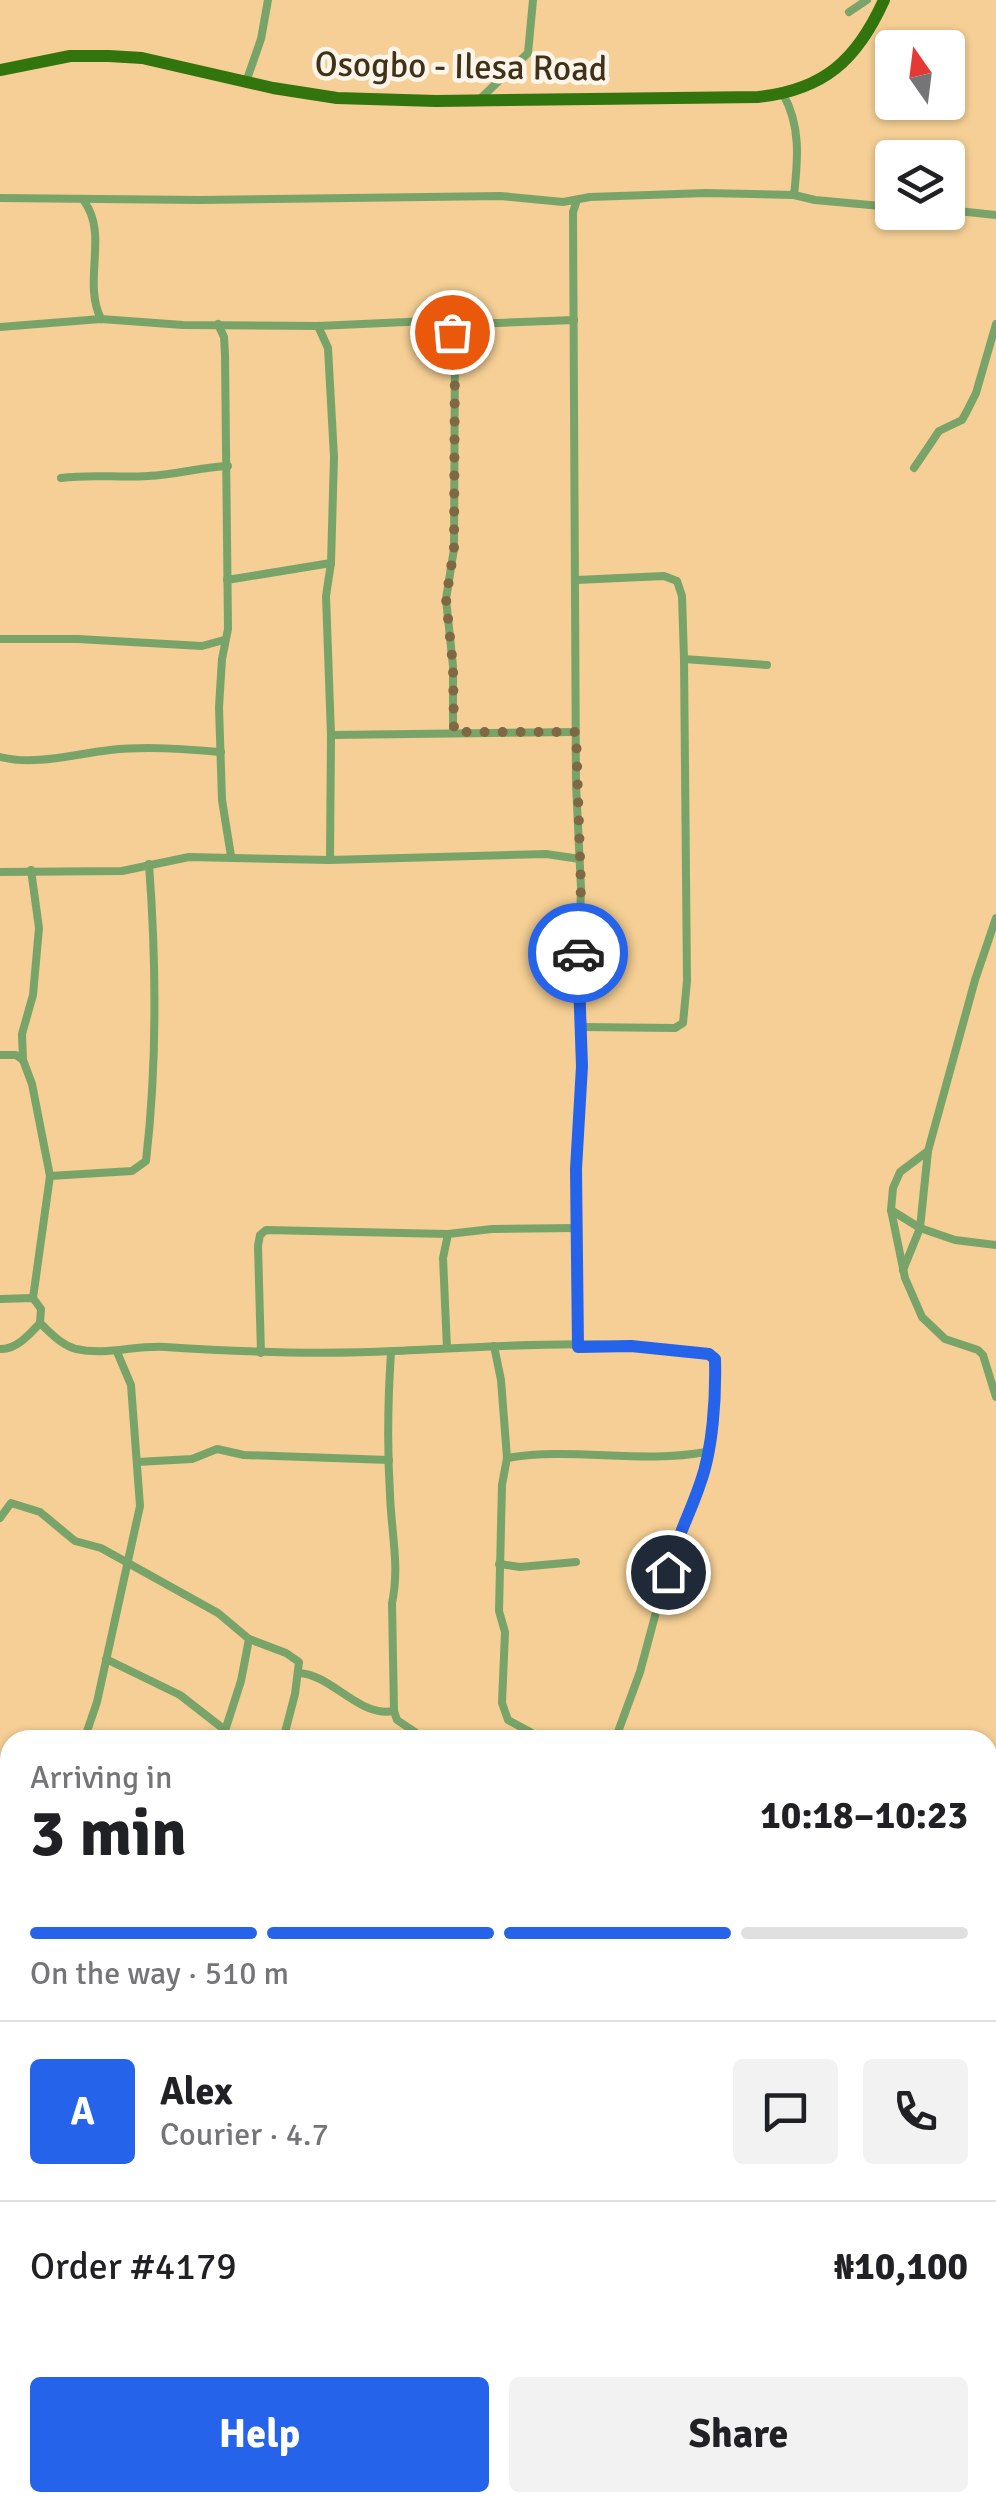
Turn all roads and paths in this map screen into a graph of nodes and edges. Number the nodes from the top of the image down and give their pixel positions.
1 (268, 0) edge
2 (533, 0) edge
3 (867, 0) edge
4 (884, 0) edge
5 (849, 12) dead end
6 (0, 70) edge
7 (246, 82) junction
8 (500, 82) junction
9 (783, 94) junction
10 (480, 99) junction
11 (502, 100) junction
12 (794, 194) junction
13 (0, 198) edge
14 (84, 200) junction
15 (577, 200) junction
16 (563, 202) junction
17 (875, 205) edge
18 (572, 212) junction
19 (965, 212) edge
20 (996, 215) edge
21 (101, 320) junction
22 (574, 320) junction
23 (218, 324) junction
24 (450, 324) junction
25 (996, 324) edge
26 (0, 326) edge
27 (318, 326) junction
28 (228, 466) junction
29 (914, 468) dead end
30 (60, 478) dead end
31 (331, 563) junction
32 (227, 580) junction
33 (576, 580) junction
34 (0, 640) edge
35 (224, 640) junction
36 (684, 659) junction
37 (767, 665) dead end
38 (454, 732) junction
39 (576, 732) junction
40 (332, 734) junction
41 (220, 752) junction
42 (0, 757) edge
43 (231, 856) junction
44 (330, 860) junction
45 (580, 860) junction
46 (149, 864) junction
47 (31, 870) junction
48 (0, 872) edge
49 (996, 918) edge
50 (993, 935) edge
51 (581, 1026) junction
52 (0, 1055) edge
53 (23, 1060) junction
54 (928, 1151) junction
55 (50, 1176) junction
56 (891, 1210) junction
57 (577, 1228) junction
58 (920, 1228) junction
59 (448, 1234) junction
60 (996, 1246) edge
61 (904, 1270) junction
62 (33, 1298) junction
63 (0, 1299) edge
64 (40, 1322) junction
65 (494, 1346) junction
66 (578, 1347) junction
67 (446, 1348) junction
68 (0, 1349) edge
69 (117, 1352) junction
70 (391, 1352) junction
71 (261, 1353) junction
72 (996, 1396) edge
73 (706, 1452) junction
74 (507, 1458) junction
75 (389, 1460) junction
76 (137, 1462) junction
77 (0, 1518) edge
78 (576, 1562) dead end
79 (130, 1564) junction
80 (500, 1564) junction
81 (249, 1639) junction
82 (106, 1659) junction
83 (300, 1673) junction
84 (394, 1711) junction
85 (88, 1730) edge
86 (225, 1730) joint
87 (285, 1730) edge
88 (412, 1730) edge
89 (526, 1730) edge
90 (619, 1730) edge

1 - 7 street
2 - 8 street
3 - 5 street
4 - 9 main road, Osogbo - Ilesa Road
6 - 7 main road, Osogbo - Ilesa Road
7 - 10 main road, Osogbo - Ilesa Road
8 - 10 street
8 - 11 street
9 - 11 main road, Osogbo - Ilesa Road
9 - 12 street
10 - 11 main road, Osogbo - Ilesa Road
12 - 15 street
12 - 17 street
13 - 14 street
14 - 16 street
14 - 21 street
15 - 16 street
15 - 18 street
16 - 18 street
18 - 22 street
19 - 20 street
21 - 23 street
21 - 26 street
22 - 24 street
22 - 33 street
23 - 27 street
23 - 28 street
24 - 27 street
24 - 38 street
25 - 29 street
27 - 31 street
28 - 30 street
28 - 32 street
31 - 32 street
31 - 40 street
32 - 35 street
33 - 36 street
33 - 39 street
34 - 35 street
35 - 41 street
36 - 37 street
36 - 51 street
38 - 39 street
38 - 40 street
39 - 45 street
40 - 44 street
41 - 42 street
41 - 43 street
43 - 44 street
43 - 46 street
44 - 45 street
45 - 51 street
46 - 47 street
46 - 55 street
47 - 48 street
47 - 53 street
49 - 50 street
50 - 54 street
51 - 57 street
52 - 53 street
53 - 55 street
54 - 56 street
54 - 58 street
55 - 62 street
56 - 58 street
56 - 61 street
57 - 59 street
57 - 66 street
58 - 60 street
58 - 61 street
59 - 67 street
59 - 71 street
61 - 72 street
62 - 63 street
62 - 64 street
64 - 68 street
64 - 69 street
65 - 66 street
65 - 67 street
65 - 74 street
66 - 73 street
67 - 70 street
69 - 71 street
69 - 76 street
70 - 71 street
70 - 75 street
73 - 74 street
73 - 90 street
74 - 80 street
75 - 76 street
75 - 84 street
76 - 79 street
77 - 79 street
78 - 80 street
79 - 81 street
79 - 82 street
80 - 89 street
81 - 83 street
81 - 86 street
82 - 85 street
82 - 86 street
83 - 84 street
83 - 87 street
84 - 88 street

